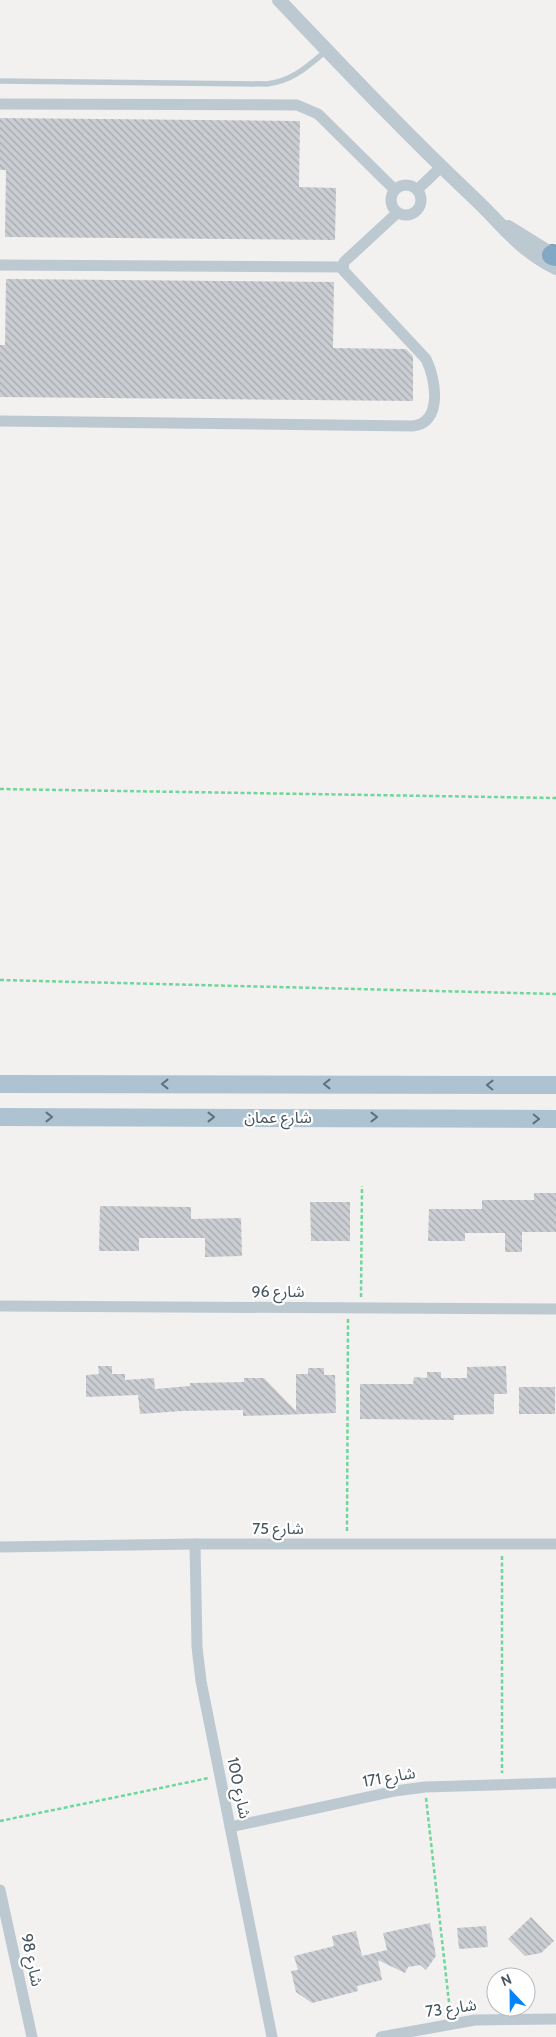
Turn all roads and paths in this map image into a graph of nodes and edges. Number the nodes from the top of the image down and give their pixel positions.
1 (279, 0) edge
2 (327, 50) junction
3 (0, 81) edge
4 (0, 104) edge
5 (441, 167) junction
6 (395, 190) junction
7 (417, 190) junction
8 (397, 213) junction
9 (555, 259) edge
10 (0, 264) edge
11 (343, 267) junction
12 (0, 421) edge
13 (0, 788) edge
14 (556, 798) edge
15 (0, 980) edge
16 (556, 994) edge
17 (0, 1084) edge
18 (556, 1085) edge
19 (0, 1118) edge
20 (556, 1119) edge
21 (362, 1186) dead end
22 (0, 1306) edge
23 (349, 1308) junction
24 (361, 1308) junction
25 (556, 1309) edge
26 (195, 1544) junction
27 (346, 1544) junction
28 (502, 1544) junction
29 (556, 1544) edge
30 (0, 1547) edge
31 (219, 1776) junction
32 (556, 1783) edge
33 (502, 1784) junction
34 (425, 1787) junction
35 (0, 1821) edge
36 (230, 1827) junction
37 (0, 1890) edge
38 (556, 2019) edge
39 (451, 2023) junction
40 (32, 2037) edge
41 (272, 2037) edge
42 (381, 2037) edge

1 - 2 street
2 - 3 lane
2 - 5 street
4 - 6 street
5 - 7 street
5 - 9 street
6 - 7 street
6 - 8 street
7 - 8 street
8 - 11 street
10 - 11 street
11 - 12 street
13 - 14 path
15 - 16 path
18 -> 17 main road, شارع عمان
19 -> 20 main road, شارع عمان
21 - 24 path
22 - 23 street, شارع 96
23 - 24 street, شارع 96
23 - 27 path
24 - 25 street, شارع 96
26 - 27 street, شارع 75
26 - 30 street, شارع 75
26 - 31 street, شارع 100
27 - 28 street, شارع 75
28 - 29 street, شارع 75
28 - 33 path
31 - 35 path
31 - 36 street, شارع 100
32 - 33 street, شارع 171
33 - 34 street, شارع 171
34 - 36 street, شارع 171
34 - 39 path
36 - 41 street, شارع 100
37 - 40 street, شارع 98
38 - 39 street, شارع 73
39 - 42 street, شارع 73

